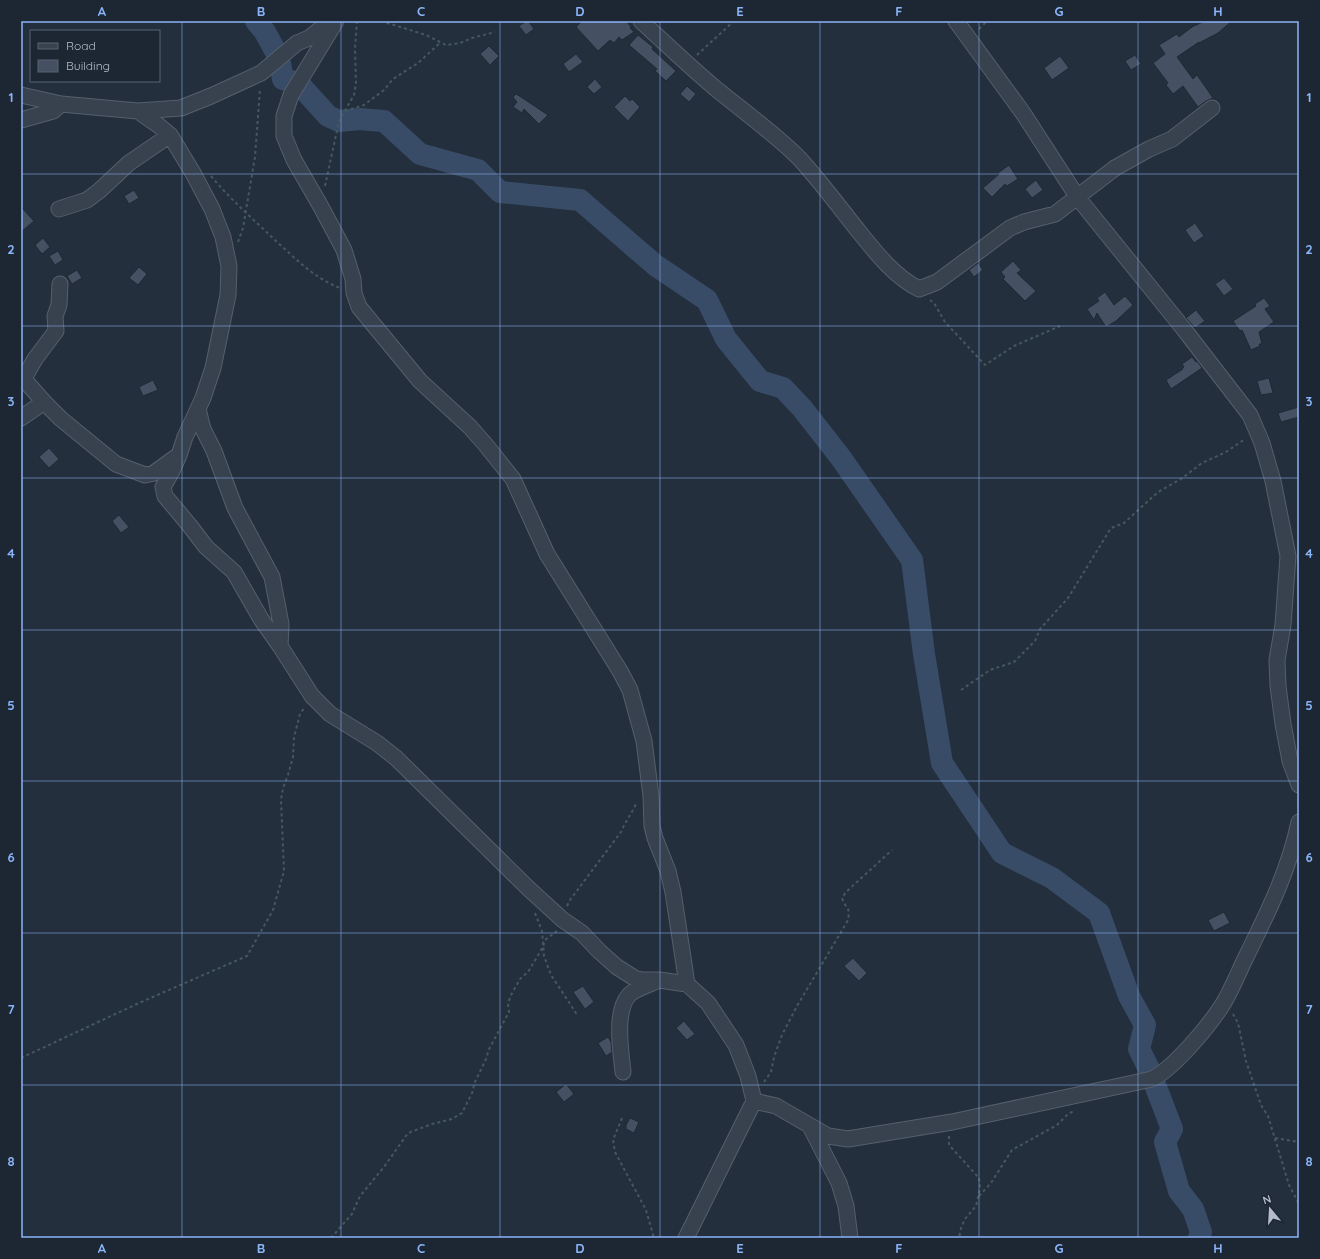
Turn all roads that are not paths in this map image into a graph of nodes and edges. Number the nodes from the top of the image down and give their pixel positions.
1 (330, 21) edge
2 (336, 21) edge
3 (641, 21) edge
4 (956, 21) edge
5 (21, 95) edge
6 (61, 104) junction
7 (1212, 108) dead end
8 (138, 111) junction
9 (21, 120) edge
10 (170, 135) junction
11 (1078, 198) junction
12 (59, 209) dead end
13 (60, 284) dead end
14 (22, 377) edge
15 (44, 402) junction
16 (198, 409) junction
17 (21, 418) edge
18 (179, 455) junction
19 (280, 646) junction
20 (1299, 785) edge
21 (1299, 822) edge
22 (659, 980) junction
23 (687, 984) junction
24 (623, 1072) dead end
25 (754, 1101) junction
26 (810, 1126) junction
27 (686, 1238) edge
28 (850, 1238) edge

1 - 8 street
2 - 23 street
3 - 11 street
4 - 11 street
5 - 6 street
6 - 8 street
6 - 9 street
7 - 11 street
8 - 10 street
10 - 12 street
10 - 16 street
11 - 20 street
13 - 14 street
14 - 15 street
15 - 17 street
15 - 18 street
16 - 18 street
16 - 19 street
18 - 19 street
19 - 22 street
21 - 26 street
22 - 23 street
22 - 24 street
23 - 25 street
25 - 26 street
25 - 27 street
26 - 28 street

